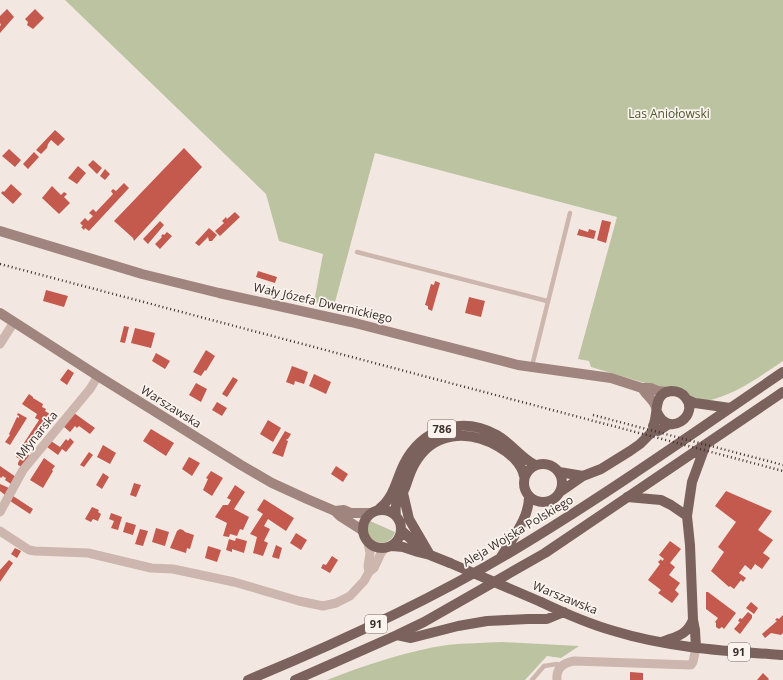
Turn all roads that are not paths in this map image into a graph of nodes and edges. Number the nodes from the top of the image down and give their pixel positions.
1 (570, 214) dead end
2 (0, 231) edge
3 (357, 252) dead end
4 (547, 301) junction
5 (0, 313) edge
6 (14, 322) junction
7 (0, 344) edge
8 (532, 366) junction
9 (783, 372) edge
10 (98, 376) junction
11 (642, 388) junction
12 (668, 392) junction
13 (783, 392) edge
14 (688, 400) junction
15 (730, 408) junction
16 (656, 410) junction
17 (669, 424) junction
18 (654, 430) junction
19 (706, 444) junction
20 (534, 465) junction
21 (559, 472) junction
22 (524, 476) junction
23 (583, 476) junction
24 (560, 492) junction
25 (403, 493) junction
26 (529, 497) junction
27 (627, 497) junction
28 (335, 511) junction
29 (375, 511) junction
30 (0, 512) edge
31 (396, 516) junction
32 (687, 516) junction
33 (362, 530) junction
34 (401, 530) junction
35 (0, 531) edge
36 (368, 543) junction
37 (389, 547) junction
38 (427, 551) junction
39 (500, 559) junction
40 (369, 572) junction
41 (564, 612) junction
42 (693, 620) junction
43 (397, 635) junction
44 (660, 642) junction
45 (696, 648) junction
46 (783, 655) edge
47 (559, 673) edge
48 (248, 680) edge
49 (295, 680) edge
50 (532, 680) edge
51 (550, 680) edge

1 - 4 lane
2 - 8 street, Wały Józefa Dwernickiego
3 - 4 lane
4 - 8 lane
5 - 6 street, Warszawska
6 - 7 street
6 - 10 street, Warszawska
8 - 11 street, Wały Józefa Dwernickiego
9 - 15 main road, Aleja Wojska Polskiego
10 - 28 street, Warszawska
10 - 30 street, Młynarska
11 - 12 street, Wały Józefa Dwernickiego
11 - 16 street
12 - 14 main road
12 - 16 main road
13 - 19 main road
14 - 15 main road
14 - 17 main road
15 - 39 main road, Aleja Wojska Polskiego
16 - 17 main road
16 - 18 main road
17 - 18 main road
18 - 23 main road
19 - 27 main road
19 - 32 main road
20 - 21 main road
20 - 22 main road
20 - 29 main road, 786
21 - 23 main road
21 - 24 main road
22 - 25 main road, 91
22 - 26 main road, 91
23 - 24 main road
24 - 26 main road
25 - 31 main road, 91
25 - 38 main road
26 - 39 main road
27 - 32 main road
27 - 43 main road
28 - 29 street, Warszawska
28 - 33 street, Warszawska
29 - 31 main road
29 - 33 main road
31 - 34 main road, 91
32 - 42 main road
33 - 36 main road
34 - 37 main road
34 - 38 main road, Warszawska / 91
35 - 40 street
36 - 37 main road, 91
36 - 40 street
37 - 38 main road, Warszawska / 91
37 - 40 street
38 - 41 main road, Warszawska / 91, bridge
39 - 48 main road, Aleja Wojska Polskiego / 91
41 - 43 main road
41 - 44 main road, Warszawska / 91
42 - 44 main road
42 - 45 main road
43 - 49 main road, 91
44 - 45 main road, Warszawska / 91
45 - 46 main road, Warszawska / 91
45 - 47 street
47 - 50 lane
47 - 51 street

